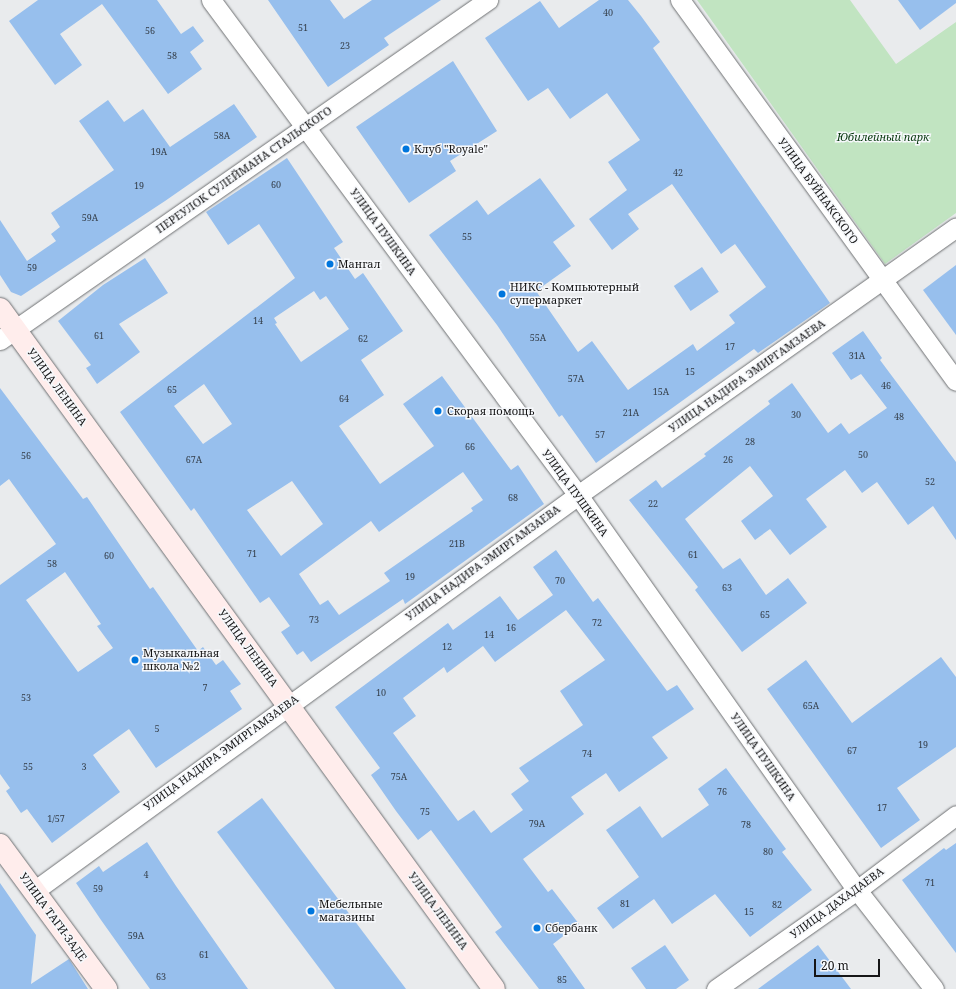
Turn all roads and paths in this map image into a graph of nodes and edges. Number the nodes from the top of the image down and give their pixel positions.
1 (211, 0) edge
2 (488, 0) edge
3 (680, 0) edge
4 (306, 127) junction
5 (956, 228) edge
6 (883, 280) junction
7 (0, 309) edge
8 (8, 335) edge
9 (956, 381) edge
10 (578, 495) junction
11 (288, 704) junction
12 (956, 815) edge
13 (0, 845) edge
14 (857, 890) junction
15 (34, 891) junction
16 (106, 989) edge
17 (494, 989) edge
18 (716, 989) edge
19 (934, 989) edge

1 - 4 street, УЛИЦА ПУШКИНА
2 - 4 street, ПЕРЕУЛОК СУЛЕЙМАНА СТАЛЬСКОГО
3 - 6 street, УЛИЦА БУЙНАКСКОГО
4 - 8 street, ПЕРЕУЛОК СУЛЕЙМАНА СТАЛЬСКОГО
4 - 10 street, УЛИЦА ПУШКИНА
5 - 6 street, УЛИЦА НАДИРА ЭМИРГАМЗАЕВА
6 - 9 street, УЛИЦА БУЙНАКСКОГО
6 - 10 street, УЛИЦА НАДИРА ЭМИРГАМЗАЕВА
7 - 8 street, УЛИЦА ЛЕНИНА
8 - 11 street, УЛИЦА ЛЕНИНА
10 - 11 street, УЛИЦА НАДИРА ЭМИРГАМЗАЕВА
10 - 14 street, УЛИЦА ПУШКИНА
11 - 15 street, УЛИЦА НАДИРА ЭМИРГАМЗАЕВА
11 - 17 street, УЛИЦА ЛЕНИНА
12 - 14 street, УЛИЦА ДАХАДАЕВА
13 - 15 street, УЛИЦА ТАГИ-ЗАДЕ
14 - 18 street, УЛИЦА ДАХАДАЕВА
14 - 19 street, УЛИЦА ПУШКИНА
15 - 16 street, УЛИЦА ТАГИ-ЗАДЕ

